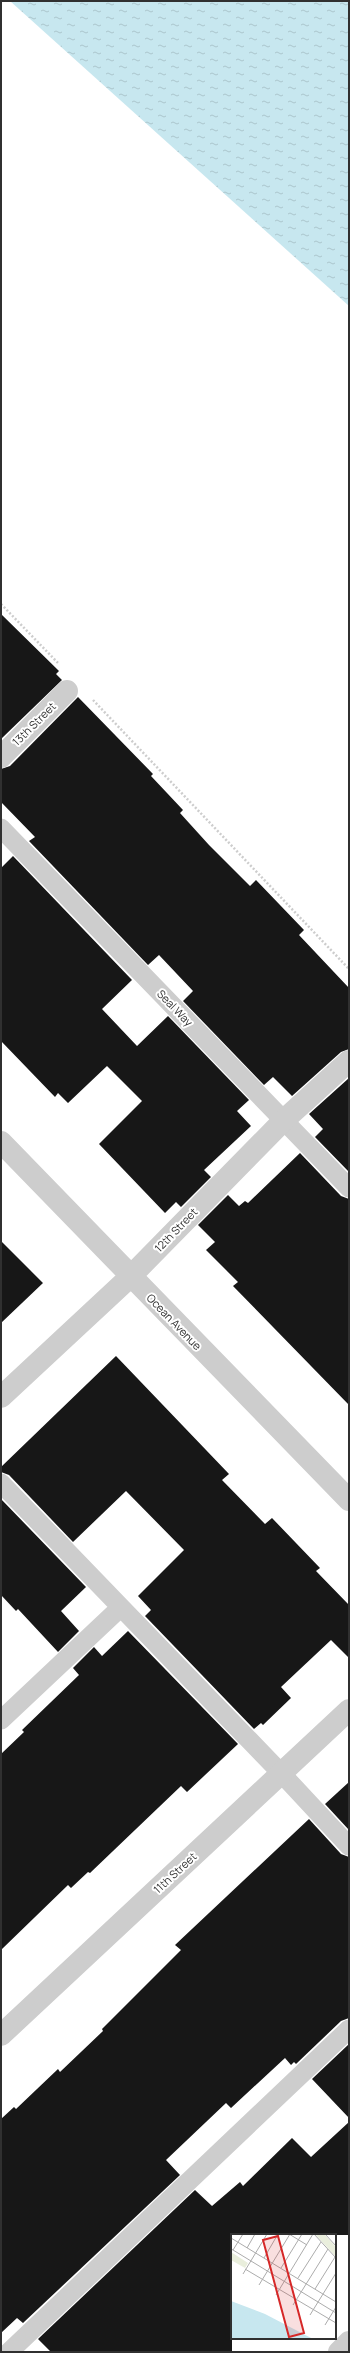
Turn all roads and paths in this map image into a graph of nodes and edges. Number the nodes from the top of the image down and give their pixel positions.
1 (1, 604) edge
2 (60, 666) dead end
3 (77, 693) joint
4 (1, 757) edge
5 (1, 828) edge
6 (349, 969) edge
7 (349, 1061) edge
8 (284, 1120) junction
9 (1, 1142) edge
10 (349, 1188) edge
11 (130, 1277) junction
12 (1, 1397) edge
13 (1, 1483) edge
14 (349, 1500) edge
15 (120, 1608) junction
16 (349, 1710) edge
17 (1, 1720) edge
18 (281, 1773) junction
19 (349, 1846) edge
20 (349, 2029) edge
21 (1, 2035) edge
22 (349, 2342) edge
23 (9, 2352) edge
24 (339, 2352) edge

1 - 2 path
3 - 4 street, 13th Street
3 - 6 path
5 - 8 lane, Seal Way
7 - 8 street, 12th Street
8 - 10 lane, Seal Way
8 - 11 street, 12th Street
9 - 11 street, Ocean Avenue
11 - 12 street, 12th Street
11 - 14 street, Ocean Avenue
13 - 15 lane
15 - 17 lane
15 - 18 lane
16 - 18 street, 11th Street
18 - 19 lane
18 - 21 street, 11th Street
20 - 23 lane
22 - 24 street

